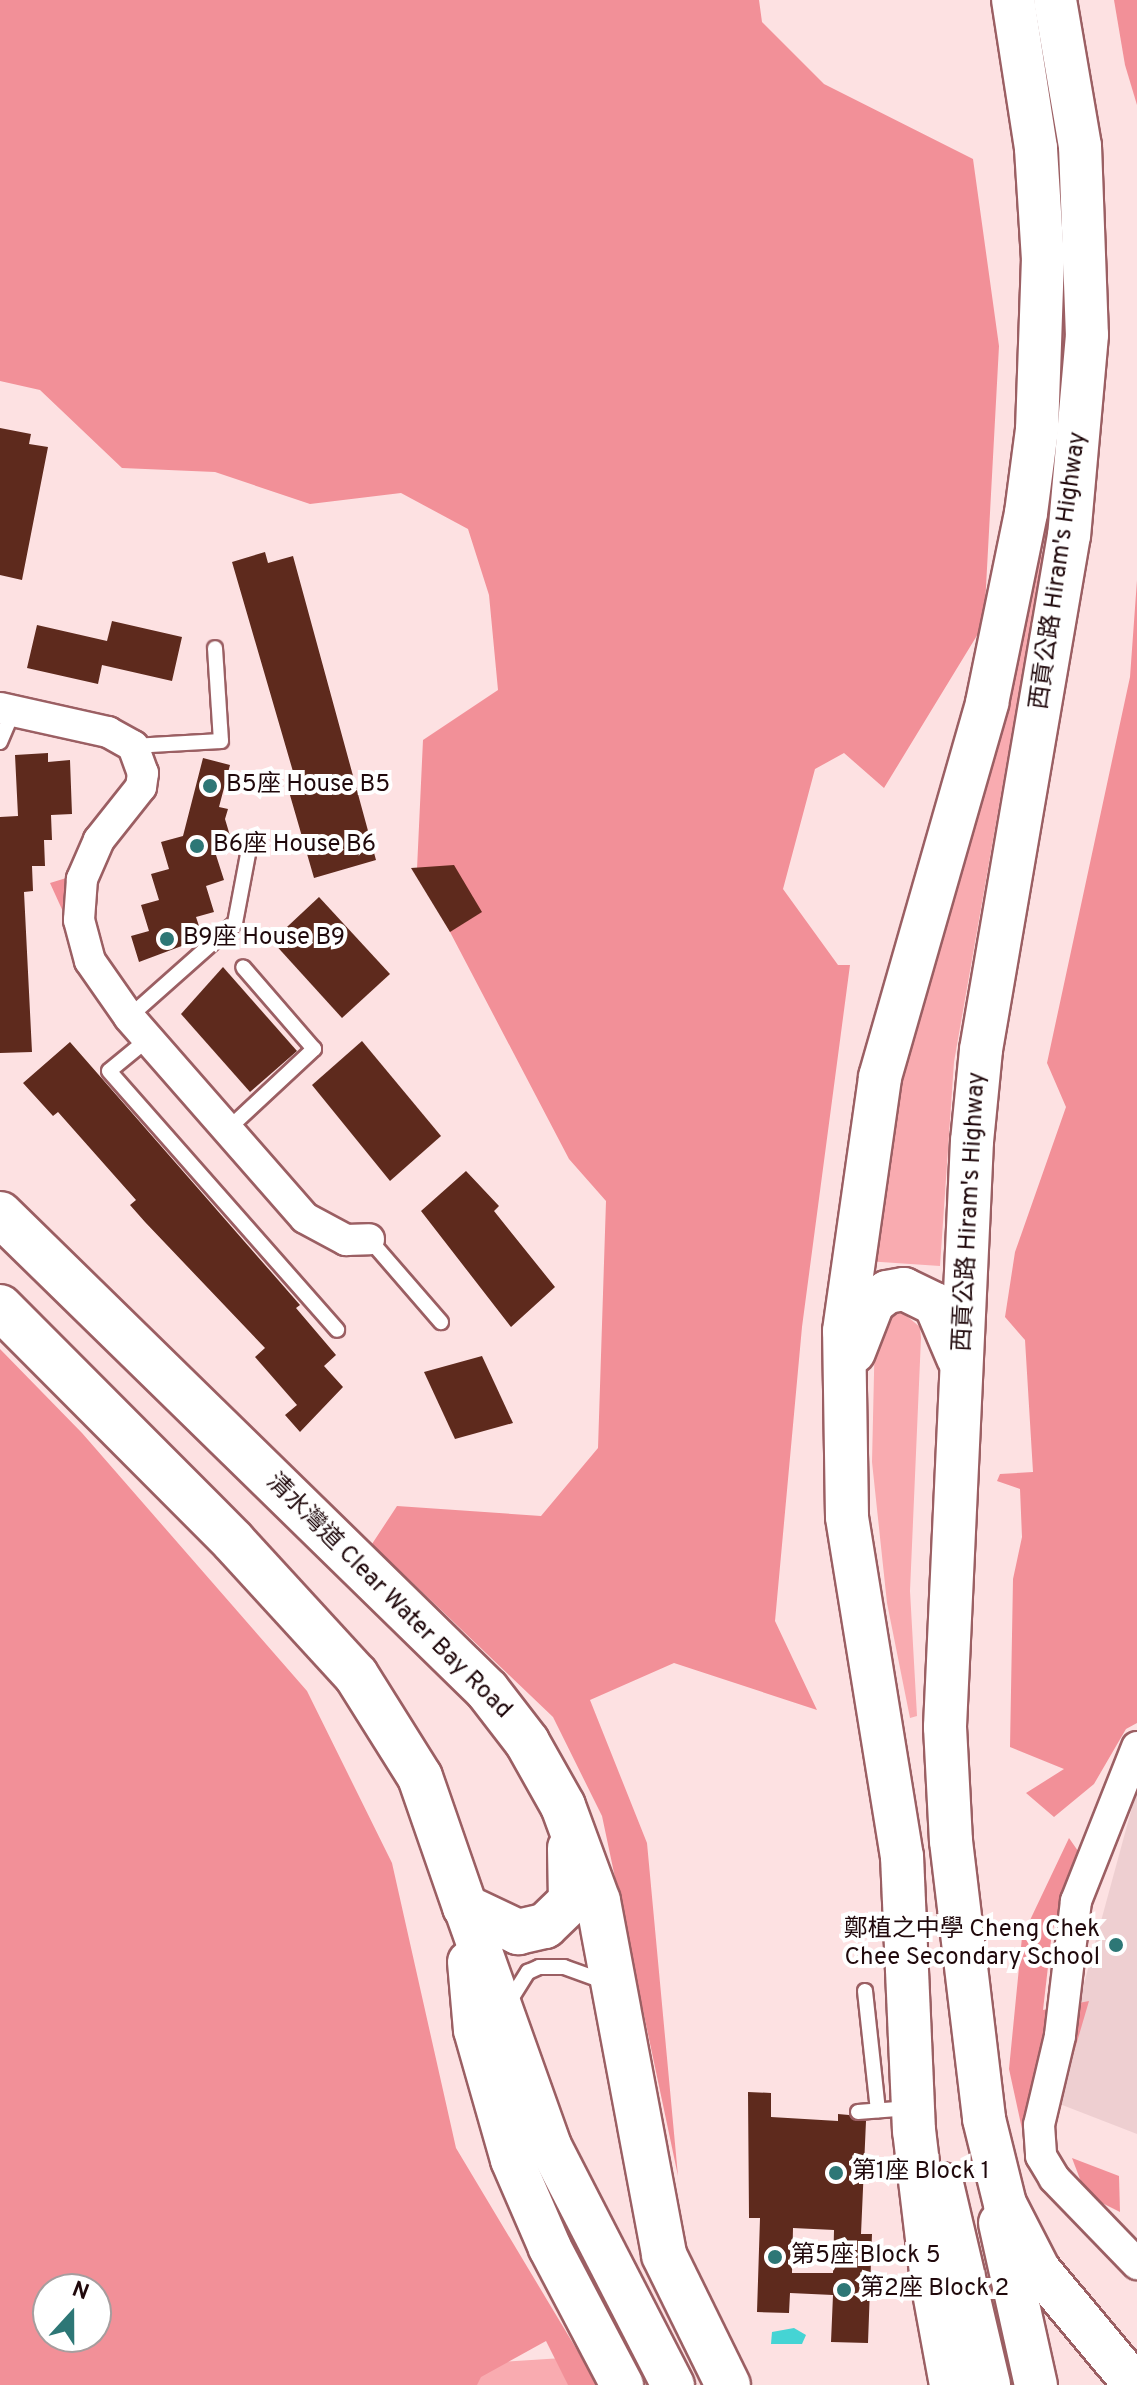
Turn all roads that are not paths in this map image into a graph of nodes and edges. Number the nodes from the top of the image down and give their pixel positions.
1 (1013, 0) edge
2 (1055, 0) edge
3 (215, 648) dead end
4 (7, 709) edge
5 (0, 742) edge
6 (133, 746) junction
7 (251, 838) dead end
8 (243, 967) dead end
9 (139, 1028) junction
10 (227, 1130) junction
11 (0, 1214) edge
12 (369, 1239) joint
13 (0, 1307) edge
14 (441, 1322) dead end
15 (337, 1330) dead end
16 (962, 1376) junction
17 (843, 1416) junction
18 (1137, 1747) edge
19 (563, 1806) junction
20 (465, 1907) junction
21 (910, 1969) junction
22 (614, 1987) junction
23 (865, 1991) dead end
24 (504, 2013) junction
25 (896, 2109) junction
26 (858, 2112) dead end
27 (984, 2119) junction
28 (1137, 2264) edge
29 (622, 2385) edge
30 (673, 2385) edge
31 (728, 2385) edge
32 (951, 2385) edge
33 (989, 2385) edge
34 (1036, 2385) edge
35 (1135, 2385) edge

1 - 17 main road, 西貢公路 Hiram's Highway
2 - 16 main road, 西貢公路 Hiram's Highway
3 - 6 lane
4 - 5 lane
4 - 6 street
6 - 9 street
7 - 9 lane
8 - 10 lane
9 - 10 street
9 - 15 lane
10 - 12 street
11 - 19 main road, 清水灣道 Clear Water Bay Road
12 - 14 lane
13 - 20 main road
16 - 17 main road
16 - 27 main road, 西貢公路 Hiram's Highway
17 - 21 main road, 西貢公路 Hiram's Highway
18 - 28 street
19 - 20 main road
19 - 22 main road, 清水灣道 Clear Water Bay Road
20 - 24 main road
20 - 29 main road
21 - 25 main road, 西貢公路 Hiram's Highway
21 - 33 main road
22 - 24 lane
22 - 31 main road, 清水灣道 Clear Water Bay Road
23 - 25 lane
24 - 30 main road
25 - 26 lane
25 - 32 main road, 西貢公路 Hiram's Highway
27 - 34 main road
27 - 35 main road, 西貢公路 Hiram's Highway

